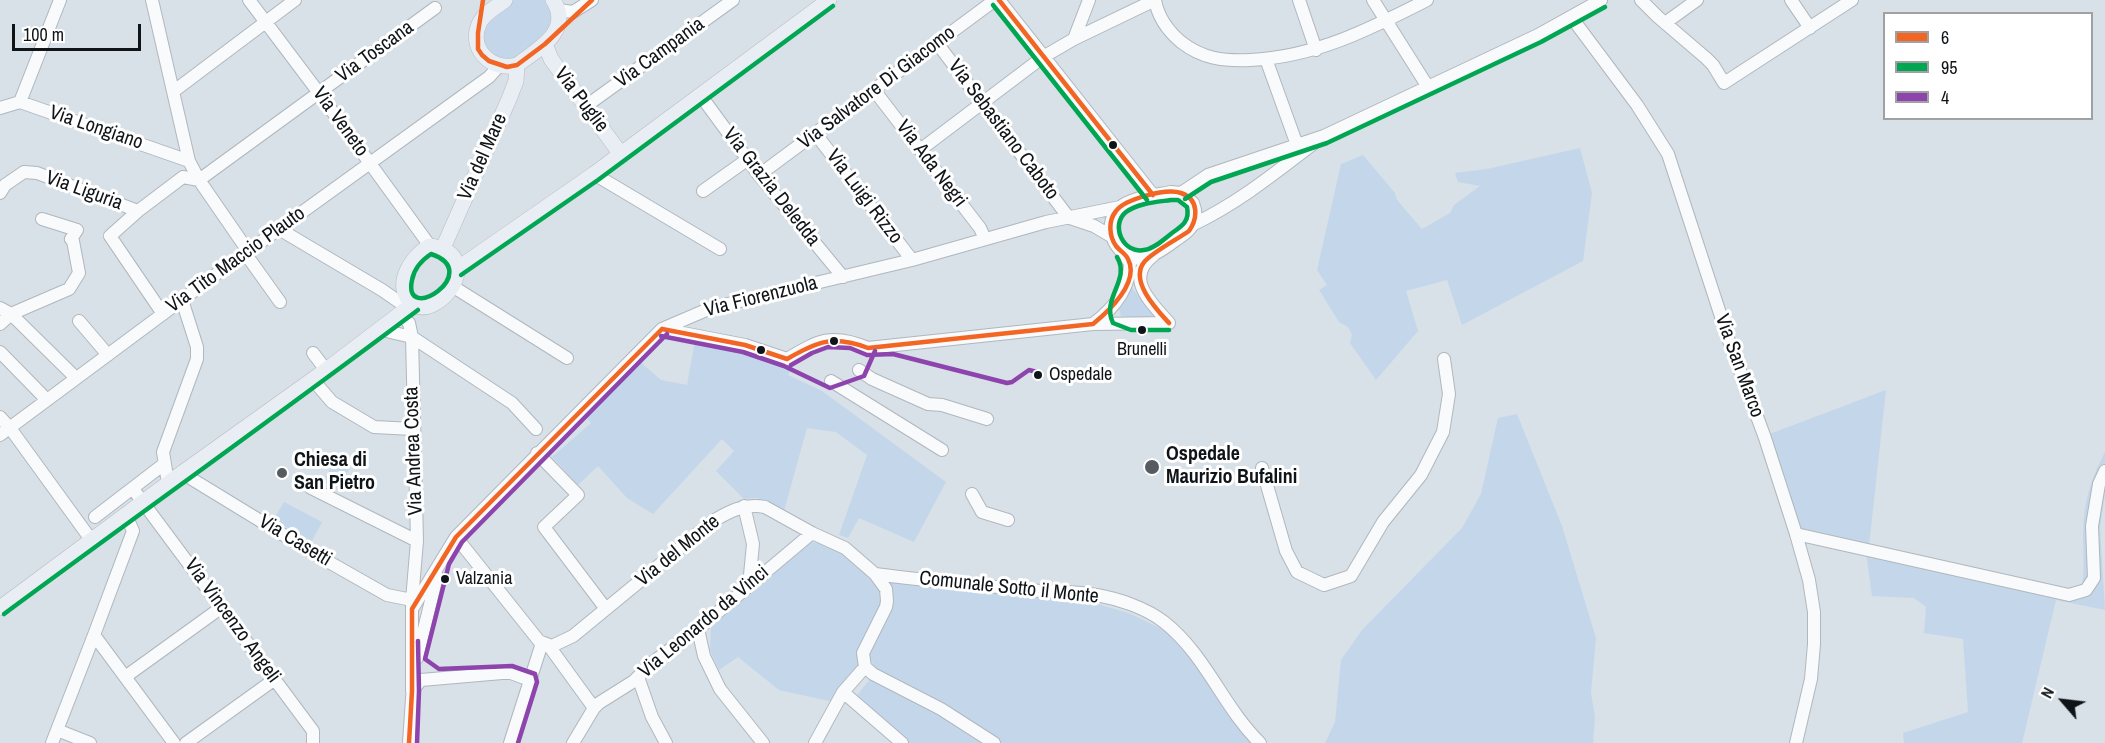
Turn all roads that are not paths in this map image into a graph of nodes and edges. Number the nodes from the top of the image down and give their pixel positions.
1 (60, 0) edge
2 (152, 0) edge
3 (249, 0) edge
4 (295, 0) edge
5 (483, 0) edge
6 (505, 0) edge
7 (733, 0) edge
8 (829, 0) edge
9 (994, 0) edge
10 (999, 0) edge
11 (1089, 0) edge
12 (1299, 0) edge
13 (1373, 0) edge
14 (1426, 0) edge
15 (1602, 0) edge
16 (1641, 0) edge
17 (1697, 0) edge
18 (1791, 0) edge
19 (1852, 0) edge
20 (556, 4) edge
21 (587, 4) edge
22 (435, 8) dead end
23 (1572, 18) junction
24 (265, 21) junction
25 (1386, 21) junction
26 (480, 22) junction
27 (1665, 23) junction
28 (1810, 28) junction
29 (557, 31) junction
30 (1074, 39) junction
31 (938, 43) junction
32 (545, 44) junction
33 (1316, 50) junction
34 (483, 57) junction
35 (1043, 57) junction
36 (1266, 59) junction
37 (517, 65) junction
38 (499, 66) junction
39 (474, 87) junction
40 (1428, 87) junction
41 (874, 90) junction
42 (174, 91) junction
43 (319, 93) junction
44 (700, 96) junction
45 (20, 102) junction
46 (982, 102) junction
47 (586, 106) junction
48 (0, 108) edge
49 (815, 133) junction
50 (183, 134) junction
51 (1324, 136) junction
52 (1297, 146) junction
53 (920, 150) junction
54 (620, 153) junction
55 (171, 154) junction
56 (748, 159) junction
57 (189, 161) junction
58 (370, 162) junction
59 (594, 174) junction
60 (759, 175) junction
61 (199, 180) junction
62 (703, 191) dead end
63 (0, 193) edge
64 (1180, 193) junction
65 (1153, 195) junction
66 (1119, 207) junction
67 (138, 211) junction
68 (1069, 218) junction
69 (1194, 224) junction
70 (279, 229) junction
71 (1111, 236) junction
72 (71, 239) dead end
73 (985, 239) junction
74 (436, 247) junction
75 (720, 249) dead end
76 (247, 252) junction
77 (1157, 252) junction
78 (1127, 258) junction
79 (912, 260) junction
80 (457, 270) junction
81 (843, 277) junction
82 (1135, 278) junction
83 (452, 286) junction
84 (182, 300) junction
85 (280, 302) dead end
86 (1117, 302) junction
87 (407, 309) junction
88 (6, 311) edge
89 (163, 314) junction
90 (79, 321) dead end
91 (1125, 322) junction
92 (0, 324) edge
93 (1093, 324) junction
94 (382, 328) junction
95 (662, 329) junction
96 (412, 337) junction
97 (0, 352) edge
98 (313, 353) dead end
99 (108, 355) junction
100 (567, 358) dead end
101 (1444, 359) dead end
102 (326, 370) junction
103 (859, 370) dead end
104 (76, 378) junction
105 (313, 380) junction
106 (831, 381) dead end
107 (47, 400) junction
108 (0, 417) edge
109 (987, 419) dead end
110 (413, 429) junction
111 (536, 429) dead end
112 (5, 431) edge
113 (942, 450) dead end
114 (537, 453) junction
115 (164, 464) junction
116 (1262, 468) dead end
117 (2105, 471) edge
118 (182, 473) junction
119 (168, 483) junction
120 (311, 488) dead end
121 (133, 489) junction
122 (972, 494) dead end
123 (144, 502) junction
124 (744, 506) junction
125 (126, 515) junction
126 (95, 517) dead end
127 (1008, 520) dead end
128 (812, 533) junction
129 (1796, 534) junction
130 (456, 537) junction
131 (93, 541) junction
132 (417, 541) junction
133 (442, 561) junction
134 (875, 574) junction
135 (749, 585) junction
136 (415, 601) junction
137 (222, 607) junction
138 (0, 608) edge
139 (606, 609) junction
140 (429, 611) junction
141 (698, 628) junction
142 (94, 635) junction
143 (546, 644) junction
144 (417, 661) junction
145 (865, 667) junction
146 (125, 677) junction
147 (437, 677) junction
148 (638, 677) junction
149 (274, 679) junction
150 (531, 680) junction
151 (412, 691) junction
152 (843, 692) junction
153 (594, 708) junction
154 (57, 730) junction
155 (52, 743) edge
156 (90, 743) edge
157 (174, 743) edge
158 (186, 743) edge
159 (313, 743) edge
160 (409, 743) edge
161 (510, 743) edge
162 (573, 743) edge
163 (666, 743) edge
164 (763, 743) edge
165 (815, 743) edge
166 (902, 743) edge
167 (994, 743) edge
168 (1260, 743) edge
169 (1797, 743) edge

1 - 45 street
2 - 42 street
3 - 24 street, Via Veneto
4 - 24 street
5 - 26 main road
6 - 26 main road
7 - 47 street, Via Campania
8 - 44 main road
9 - 31 street, Via Salvatore Di Giacomo
10 - 35 street
11 - 30 street
12 - 33 street
13 - 25 street
14 - 25 street
15 - 23 street
16 - 27 street
17 - 27 street
18 - 28 street
19 - 28 street
20 - 21 street
20 - 29 main road
21 - 29 street
22 - 43 street, Via Toscana
23 - 40 street
23 - 129 street, Via San Marco
24 - 42 street
24 - 43 street, Via Veneto
25 - 33 street
25 - 40 street
26 - 34 main road
27 - 28 street
29 - 32 main road
30 - 35 street
30 - 36 street
31 - 41 street, Via Salvatore Di Giacomo
31 - 46 street, Via Sebastiano Caboto
32 - 37 main road
32 - 47 main road, Via Puglie
33 - 36 street
34 - 38 main road
34 - 39 street
35 - 46 street
35 - 65 street
36 - 52 street
37 - 38 main road
37 - 74 main road, Via del Mare
38 - 39 street, Via Tito Maccio Plauto
39 - 58 street, Via Tito Maccio Plauto
40 - 51 street
41 - 49 street, Via Salvatore Di Giacomo
41 - 53 street, Via Ada Negri
42 - 50 street
43 - 58 street, Via Veneto
43 - 61 street, Via Toscana
44 - 54 main road
44 - 56 street, Via Grazia Deledda
45 - 48 street
45 - 55 street, Via Longiano
46 - 53 street
46 - 68 street, Via Sebastiano Caboto
47 - 54 main road, Via Puglie
49 - 60 street, Via Salvatore Di Giacomo
49 - 79 street, Via Luigi Rizzo
50 - 55 street
50 - 57 street
51 - 52 street
51 - 69 street
52 - 64 street
53 - 73 street, Via Ada Negri
54 - 59 main road
55 - 57 street, Via Longiano
56 - 60 street, Via Grazia Deledda
56 - 62 street
57 - 61 street
58 - 70 street, Via Tito Maccio Plauto
58 - 74 street, Via Veneto
59 - 75 street
59 - 80 main road
60 - 81 street, Via Grazia Deledda
61 - 67 street, Via Liguria
61 - 76 street
63 - 67 street, Via Liguria
64 - 65 street
64 - 69 street
65 - 66 street
66 - 68 street, Via Fiorenzuola
66 - 71 street
67 - 89 street
68 - 71 street
68 - 73 street, Via Fiorenzuola
69 - 77 street
70 - 76 street, Via Tito Maccio Plauto
70 - 87 street
71 - 78 street
72 - 88 street
73 - 79 street, Via Fiorenzuola
74 - 80 main road
74 - 87 main road
76 - 84 street, Via Tito Maccio Plauto
76 - 85 street
77 - 78 street
77 - 82 street
78 - 82 street
79 - 81 street, Via Fiorenzuola
80 - 83 main road
81 - 95 street, Via Fiorenzuola
82 - 86 street
82 - 91 street
83 - 87 main road
83 - 100 street
84 - 89 street, Via Tito Maccio Plauto
84 - 115 street
86 - 91 street
86 - 93 street
87 - 94 main road
87 - 96 street, Via Andrea Costa
88 - 92 street
88 - 104 street
89 - 99 street, Via Tito Maccio Plauto
90 - 99 street
91 - 93 street
93 - 95 street
94 - 96 street
94 - 102 main road
95 - 114 street, Via Fiorenzuola
96 - 110 street, Via Andrea Costa
96 - 111 street
97 - 107 street
98 - 102 street
99 - 104 street, Via Tito Maccio Plauto
101 - 116 street
102 - 105 main road
103 - 109 street
104 - 107 street, Via Tito Maccio Plauto
105 - 110 street
105 - 118 main road
106 - 113 street
107 - 112 street, Via Tito Maccio Plauto
108 - 112 street
110 - 132 street, Via Andrea Costa
112 - 131 street
114 - 130 street, Via Fiorenzuola
114 - 139 street
115 - 119 street
115 - 121 street
117 - 129 street
118 - 119 main road
118 - 136 street, Via Casetti
119 - 123 main road
120 - 132 street
121 - 123 street, Via Vincenzo Angeli
121 - 126 street
122 - 127 street
123 - 125 main road
123 - 137 street, Via Vincenzo Angeli
124 - 128 street, Via del Monte
124 - 135 street
124 - 139 street, Via del Monte
125 - 131 main road
125 - 142 street
128 - 134 street, Via del Monte
128 - 135 street, Via Leonardo da Vinci
129 - 169 street, Via San Marco
130 - 133 street, Via Fiorenzuola
130 - 143 street
131 - 138 main road
132 - 136 street, Via Andrea Costa
133 - 136 street, Via Fiorenzuola
133 - 140 street, Via Fiorenzuola
134 - 145 street, Via del Monte
134 - 168 street, Comunale Sotto il Monte
135 - 141 street, Via Leonardo da Vinci
136 - 140 street
136 - 151 street
137 - 146 street
137 - 149 street, Via Vincenzo Angeli
139 - 143 street, Via del Monte
140 - 144 street, Via Fiorenzuola
141 - 148 street, Via Leonardo da Vinci
141 - 164 street
142 - 146 street
142 - 154 street
143 - 150 street
143 - 153 street
144 - 147 street
144 - 151 street, Via Fiorenzuola
145 - 152 street
145 - 167 street
146 - 157 street
147 - 150 street
147 - 151 street
148 - 153 street, Via Leonardo da Vinci
148 - 163 street
149 - 158 street
149 - 159 street, Via Vincenzo Angeli
150 - 161 street
151 - 160 street
152 - 165 street
152 - 166 street
153 - 162 street
154 - 155 street
154 - 156 street

